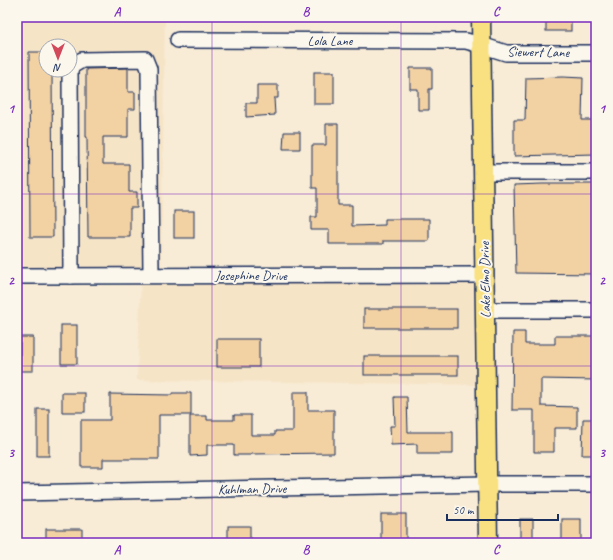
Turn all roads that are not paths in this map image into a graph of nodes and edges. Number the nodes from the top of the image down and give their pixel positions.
1 (481, 17) edge
2 (178, 40) dead end
3 (481, 45) junction
4 (596, 53) edge
5 (78, 62) edge
6 (70, 78) edge
7 (484, 172) junction
8 (596, 172) edge
9 (151, 275) junction
10 (485, 275) junction
11 (17, 276) edge
12 (71, 276) junction
13 (486, 310) junction
14 (596, 310) edge
15 (488, 484) junction
16 (596, 484) edge
17 (17, 493) edge
18 (488, 543) edge

1 - 3 main road, Lake Elmo Drive
2 - 3 street, Lola Lane
3 - 4 street, Siewert Lane
3 - 7 main road, Lake Elmo Drive
5 - 9 street
6 - 12 street
7 - 8 street
7 - 10 main road, Lake Elmo Drive
9 - 10 street, Josephine Drive
9 - 12 street, Josephine Drive
10 - 13 main road, Lake Elmo Drive
11 - 12 street, Josephine Drive
13 - 14 street
13 - 15 main road, Lake Elmo Drive
15 - 16 street, Kuhlman Drive
15 - 17 street, Kuhlman Drive
15 - 18 main road, Lake Elmo Drive

